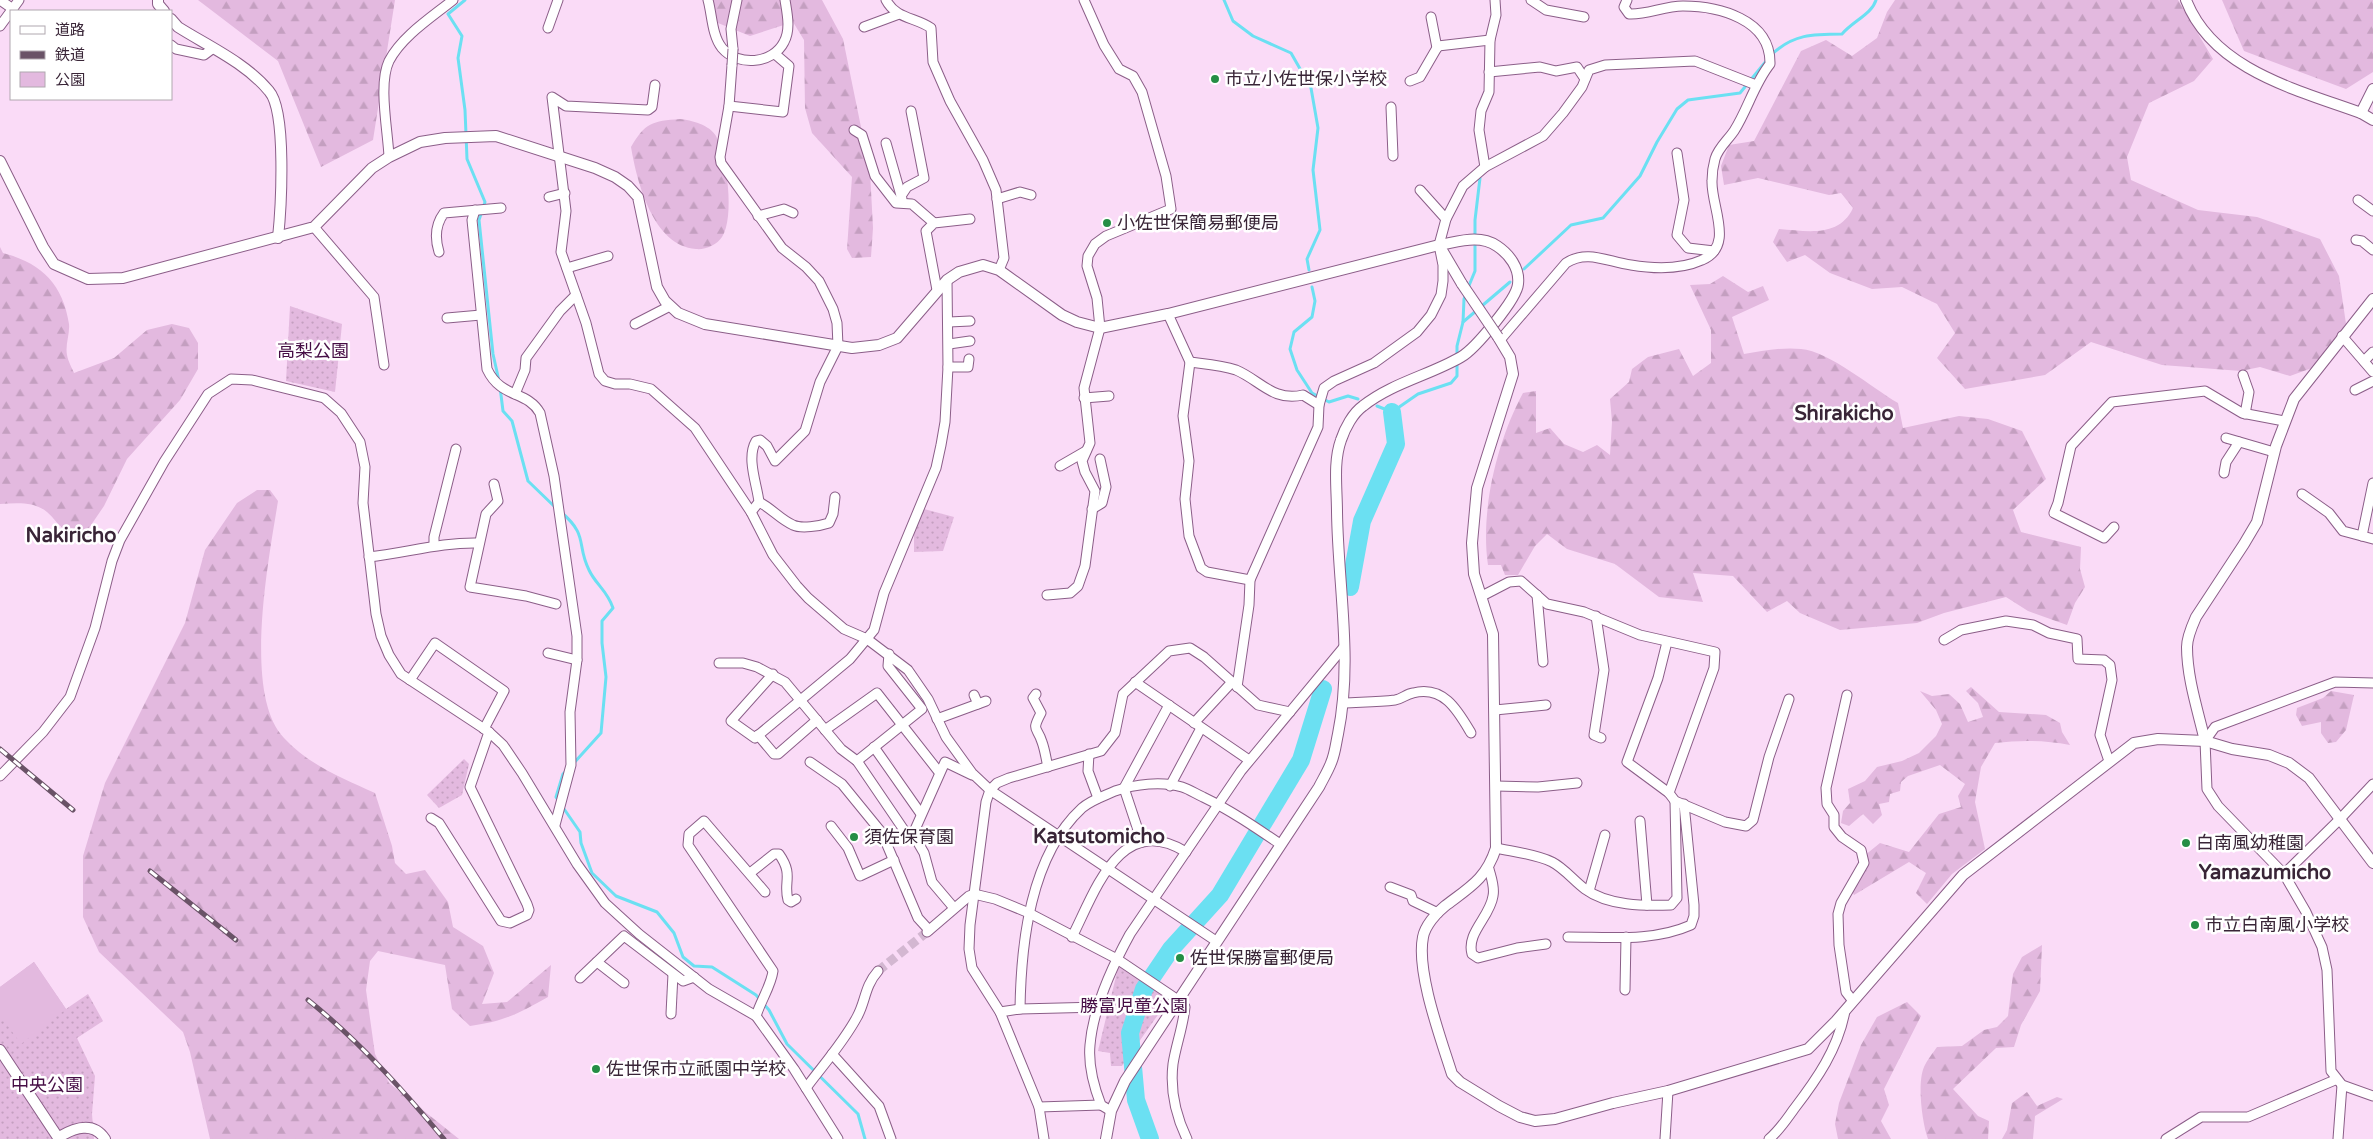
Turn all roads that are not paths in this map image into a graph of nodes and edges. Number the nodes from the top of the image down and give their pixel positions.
1 (0, 0) edge
2 (19, 0) edge
3 (453, 0) edge
4 (558, 0) edge
5 (708, 0) edge
6 (736, 0) edge
7 (785, 0) edge
8 (886, 0) edge
9 (1084, 0) edge
10 (1495, 0) edge
11 (1531, 0) edge
12 (1627, 0) edge
13 (2186, 0) edge
14 (13, 8) joint
15 (10, 12) edge
16 (899, 14) junction
17 (1431, 17) dead end
18 (1584, 17) dead end
19 (172, 20) edge
20 (0, 26) edge
21 (864, 27) dead end
22 (548, 28) dead end
23 (1490, 40) junction
24 (172, 46) edge
25 (1437, 48) junction
26 (212, 49) junction
27 (775, 54) junction
28 (1489, 72) junction
29 (1585, 80) junction
30 (1410, 82) dead end
31 (655, 85) dead end
32 (1756, 85) junction
33 (2373, 89) edge
34 (728, 106) junction
35 (1391, 107) dead end
36 (911, 111) dead end
37 (2361, 113) junction
38 (2373, 120) edge
39 (854, 130) dead end
40 (886, 143) dead end
41 (1676, 153) dead end
42 (560, 156) junction
43 (1393, 156) dead end
44 (389, 157) junction
45 (0, 161) edge
46 (1485, 166) junction
47 (1420, 190) dead end
48 (565, 193) junction
49 (1031, 195) dead end
50 (549, 197) dead end
51 (997, 198) junction
52 (902, 200) junction
53 (2358, 200) dead end
54 (501, 208) dead end
55 (475, 210) junction
56 (2373, 211) edge
57 (793, 213) dead end
58 (758, 216) junction
59 (970, 219) dead end
60 (1446, 219) junction
61 (934, 224) junction
62 (314, 227) junction
63 (278, 238) junction
64 (2356, 240) dead end
65 (1439, 245) junction
66 (2373, 250) edge
67 (439, 252) dead end
68 (1714, 252) junction
69 (608, 256) dead end
70 (567, 268) junction
71 (999, 270) junction
72 (947, 280) junction
73 (937, 290) junction
74 (576, 295) junction
75 (2373, 299) edge
76 (670, 306) junction
77 (1168, 314) junction
78 (481, 315) junction
79 (447, 318) dead end
80 (970, 321) dead end
81 (949, 322) junction
82 (634, 324) dead end
83 (1100, 328) junction
84 (2342, 336) junction
85 (1499, 338) junction
86 (970, 341) dead end
87 (949, 344) junction
88 (838, 346) junction
89 (2373, 352) edge
90 (969, 359) dead end
91 (2364, 361) junction
92 (1190, 362) junction
93 (384, 364) dead end
94 (948, 367) junction
95 (2373, 372) edge
96 (2243, 375) dead end
97 (2373, 381) edge
98 (2355, 390) dead end
99 (515, 394) junction
100 (1109, 396) dead end
101 (1084, 398) junction
102 (1319, 401) junction
103 (2246, 414) junction
104 (2284, 421) junction
105 (2226, 438) dead end
106 (2239, 442) junction
107 (456, 449) dead end
108 (1086, 451) junction
109 (2274, 452) junction
110 (1100, 458) dead end
111 (1060, 466) dead end
112 (2224, 473) dead end
113 (2373, 483) edge
114 (494, 484) dead end
115 (2302, 494) dead end
116 (835, 497) dead end
117 (759, 502) junction
118 (1092, 509) junction
119 (750, 512) junction
120 (2114, 527) dead end
121 (2362, 536) junction
122 (2373, 539) edge
123 (479, 543) junction
124 (434, 545) junction
125 (369, 557) junction
126 (1250, 580) junction
127 (1047, 595) dead end
128 (1537, 595) junction
129 (1482, 596) junction
130 (556, 604) dead end
131 (1596, 616) junction
132 (867, 639) junction
133 (1944, 640) dead end
134 (1667, 642) junction
135 (1343, 648) junction
136 (548, 654) dead end
137 (889, 654) junction
138 (577, 660) junction
139 (1543, 662) dead end
140 (719, 663) dead end
141 (773, 674) junction
142 (410, 680) junction
143 (1135, 682) junction
144 (2373, 683) edge
145 (1234, 685) junction
146 (1036, 694) dead end
147 (974, 695) dead end
148 (1847, 695) dead end
149 (1790, 699) dead end
150 (801, 700) junction
151 (1344, 704) junction
152 (1168, 705) junction
153 (1546, 705) dead end
154 (1495, 710) junction
155 (1290, 712) junction
156 (937, 719) junction
157 (817, 720) junction
158 (903, 724) junction
159 (1197, 726) junction
160 (826, 730) junction
161 (487, 731) junction
162 (1471, 733) dead end
163 (758, 735) junction
164 (1601, 738) dead end
165 (2205, 741) junction
166 (874, 747) junction
167 (1089, 754) junction
168 (1249, 760) junction
169 (857, 761) junction
170 (2109, 761) junction
171 (810, 762) dead end
172 (1048, 767) junction
173 (939, 772) junction
174 (0, 776) edge
175 (975, 777) junction
176 (1577, 783) dead end
177 (2373, 784) edge
178 (1170, 786) junction
179 (1496, 786) junction
180 (1124, 788) junction
181 (990, 790) junction
182 (1669, 793) junction
183 (1098, 798) junction
184 (1680, 803) junction
185 (1218, 804) junction
186 (921, 814) junction
187 (430, 818) dead end
188 (2340, 819) junction
189 (1640, 821) dead end
190 (555, 826) junction
191 (831, 826) dead end
192 (913, 834) junction
193 (1060, 835) junction
194 (1605, 835) dead end
195 (1142, 842) junction
196 (1280, 844) junction
197 (1496, 848) junction
198 (1186, 852) junction
199 (894, 860) junction
200 (2373, 862) edge
201 (1107, 867) junction
202 (1488, 869) junction
203 (750, 873) junction
204 (2284, 874) junction
205 (1390, 887) dead end
206 (1589, 891) junction
207 (765, 892) dead end
208 (974, 894) junction
209 (1155, 898) junction
210 (796, 899) dead end
211 (1647, 905) junction
212 (954, 908) junction
213 (1028, 913) junction
214 (1438, 913) junction
215 (1568, 936) dead end
216 (1072, 937) junction
217 (1626, 937) junction
218 (1216, 941) junction
219 (1546, 944) dead end
220 (1116, 958) junction
221 (596, 962) junction
222 (878, 972) tunnel mouth
223 (673, 974) junction
224 (694, 977) junction
225 (580, 978) dead end
226 (624, 983) dead end
227 (1629, 985) dead end
228 (1178, 1000) junction
229 (1853, 1001) junction
230 (1100, 1006) junction
231 (1020, 1009) junction
232 (1844, 1011) junction
233 (1000, 1012) junction
234 (671, 1014) dead end
235 (756, 1016) junction
236 (0, 1050) edge
237 (832, 1054) junction
238 (2338, 1082) junction
239 (806, 1088) junction
240 (1668, 1091) junction
241 (2373, 1096) edge
242 (1100, 1106) junction
243 (1039, 1107) junction
244 (1111, 1111) junction
245 (1774, 1137) edge
246 (59, 1138) edge
247 (105, 1139) edge
248 (838, 1139) edge
249 (891, 1139) edge
250 (1044, 1139) edge
251 (1106, 1139) edge
252 (1187, 1139) edge
253 (1665, 1139) edge
254 (2166, 1139) edge
255 (2338, 1139) edge

1 - 14 street
2 - 14 street
3 - 44 street
4 - 22 street
5 - 27 street
6 - 34 street, bridge
7 - 27 street
8 - 16 street
9 - 83 street
10 - 23 street
11 - 18 street
12 - 32 street
13 - 37 street
15 - 20 street
16 - 21 street
16 - 51 street
17 - 25 street
19 - 26 street
23 - 25 street
23 - 28 street
24 - 26 street
25 - 30 street
26 - 63 street
27 - 34 street
28 - 29 street
28 - 46 street
29 - 32 street
29 - 46 street
31 - 42 street
32 - 68 street
33 - 37 street
34 - 58 street
35 - 43 street
36 - 52 street
37 - 38 street
39 - 52 street
40 - 52 street
41 - 68 street
42 - 44 street
42 - 48 street
42 - 76 street
44 - 62 street
45 - 63 street
46 - 60 street
47 - 60 street
48 - 50 street
48 - 70 street
49 - 51 street
51 - 71 street
52 - 61 street
53 - 56 street
54 - 55 street
55 - 67 street
55 - 78 street
57 - 58 street
58 - 88 street
59 - 61 street
60 - 65 street
61 - 73 street
62 - 63 street
62 - 93 street
64 - 66 street
65 - 77 street
65 - 85 street, bridge
65 - 102 street
65 - 135 street
68 - 85 street
69 - 70 street
70 - 74 street
71 - 72 street
71 - 83 street
72 - 73 street
72 - 81 street
73 - 88 street
74 - 99 street
74 - 119 street
75 - 84 street
76 - 82 street
76 - 88 street
77 - 83 street
77 - 92 street
78 - 79 street
78 - 99 street
80 - 81 street
81 - 87 street
83 - 101 street
84 - 91 street
84 - 104 street
85 - 129 street
86 - 87 street
87 - 94 street
88 - 117 street
89 - 91 street
90 - 94 street
91 - 95 street
92 - 102 street
92 - 126 street
94 - 132 street
96 - 103 street
97 - 98 street
99 - 138 street
100 - 101 street
101 - 108 street
102 - 126 street
103 - 104 street
103 - 120 street
104 - 109 street
105 - 106 street
106 - 109 street
106 - 112 street
107 - 124 street
108 - 111 street
108 - 118 street
109 - 165 street
110 - 118 street
113 - 121 street
114 - 123 street
115 - 121 street
116 - 117 street
117 - 119 street
118 - 127 street
119 - 132 street
121 - 122 street
123 - 124 street
123 - 130 street
124 - 125 street
125 - 142 street
125 - 174 street
126 - 145 street
128 - 129 street
128 - 131 street
128 - 139 street
129 - 154 street
131 - 134 street
131 - 164 street
132 - 137 street
132 - 150 street
133 - 170 street
134 - 182 street
134 - 182 street
135 - 151 street
135 - 155 street
136 - 138 street
137 - 156 street
137 - 158 street
138 - 190 street
140 - 141 street
141 - 150 street
141 - 163 street
142 - 161 street
142 - 161 street
143 - 145 street
143 - 152 street
143 - 167 street
144 - 165 street
145 - 155 street
145 - 159 street
146 - 172 street
147 - 156 street
148 - 229 street
149 - 184 street
150 - 157 street
150 - 163 street
151 - 162 street
151 - 196 street
152 - 159 street
152 - 180 street
153 - 154 street
154 - 179 street
155 - 168 street
156 - 175 street
157 - 160 street
157 - 163 street
158 - 160 street
158 - 166 street
158 - 173 street
159 - 168 street
159 - 178 street
160 - 169 street
161 - 187 street
161 - 190 street
165 - 170 street
165 - 188 street
165 - 204 street
166 - 169 street
166 - 186 street
167 - 172 street
167 - 183 street
168 - 185 street
169 - 192 street
170 - 229 street
171 - 199 street
172 - 181 street
173 - 175 street
173 - 186 street
175 - 181 street
176 - 179 street
177 - 188 street
178 - 180 street
178 - 185 street
179 - 197 street
180 - 183 street
180 - 195 street
181 - 193 street
181 - 208 street
182 - 184 street
183 - 193 street
184 - 211 street
184 - 217 street
185 - 196 street
185 - 198 street
186 - 192 street
188 - 200 street
188 - 204 street
189 - 211 street
190 - 224 street
191 - 199 street
192 - 212 street
193 - 201 street
193 - 213 street
194 - 206 street
195 - 198 street
195 - 201 street
196 - 218 street
197 - 202 street
197 - 206 street
198 - 209 street
199 - 212 street
201 - 209 street
201 - 216 street
202 - 214 street
202 - 219 street
203 - 207 street
203 - 210 street
203 - 235 street
204 - 238 street
205 - 214 street
206 - 211 street
208 - 212 street
208 - 213 street
208 - 233 street
209 - 218 street
209 - 220 street
213 - 216 street
213 - 231 street
214 - 240 street
215 - 217 street
216 - 220 street
217 - 227 street
218 - 228 street
220 - 228 street
220 - 230 street
221 - 223 street
221 - 225 street
221 - 226 street
222 - 237 street
223 - 224 street
223 - 234 street
224 - 235 street
228 - 244 street
228 - 252 street
229 - 232 street
230 - 231 street
230 - 242 street
231 - 233 street
232 - 240 street
232 - 245 street
233 - 243 street
235 - 239 street
236 - 246 street
237 - 239 street
237 - 249 street
238 - 241 street
238 - 254 street
238 - 255 street
239 - 248 street
240 - 253 street
242 - 243 street
242 - 244 street
243 - 250 street
244 - 251 street
246 - 247 street

